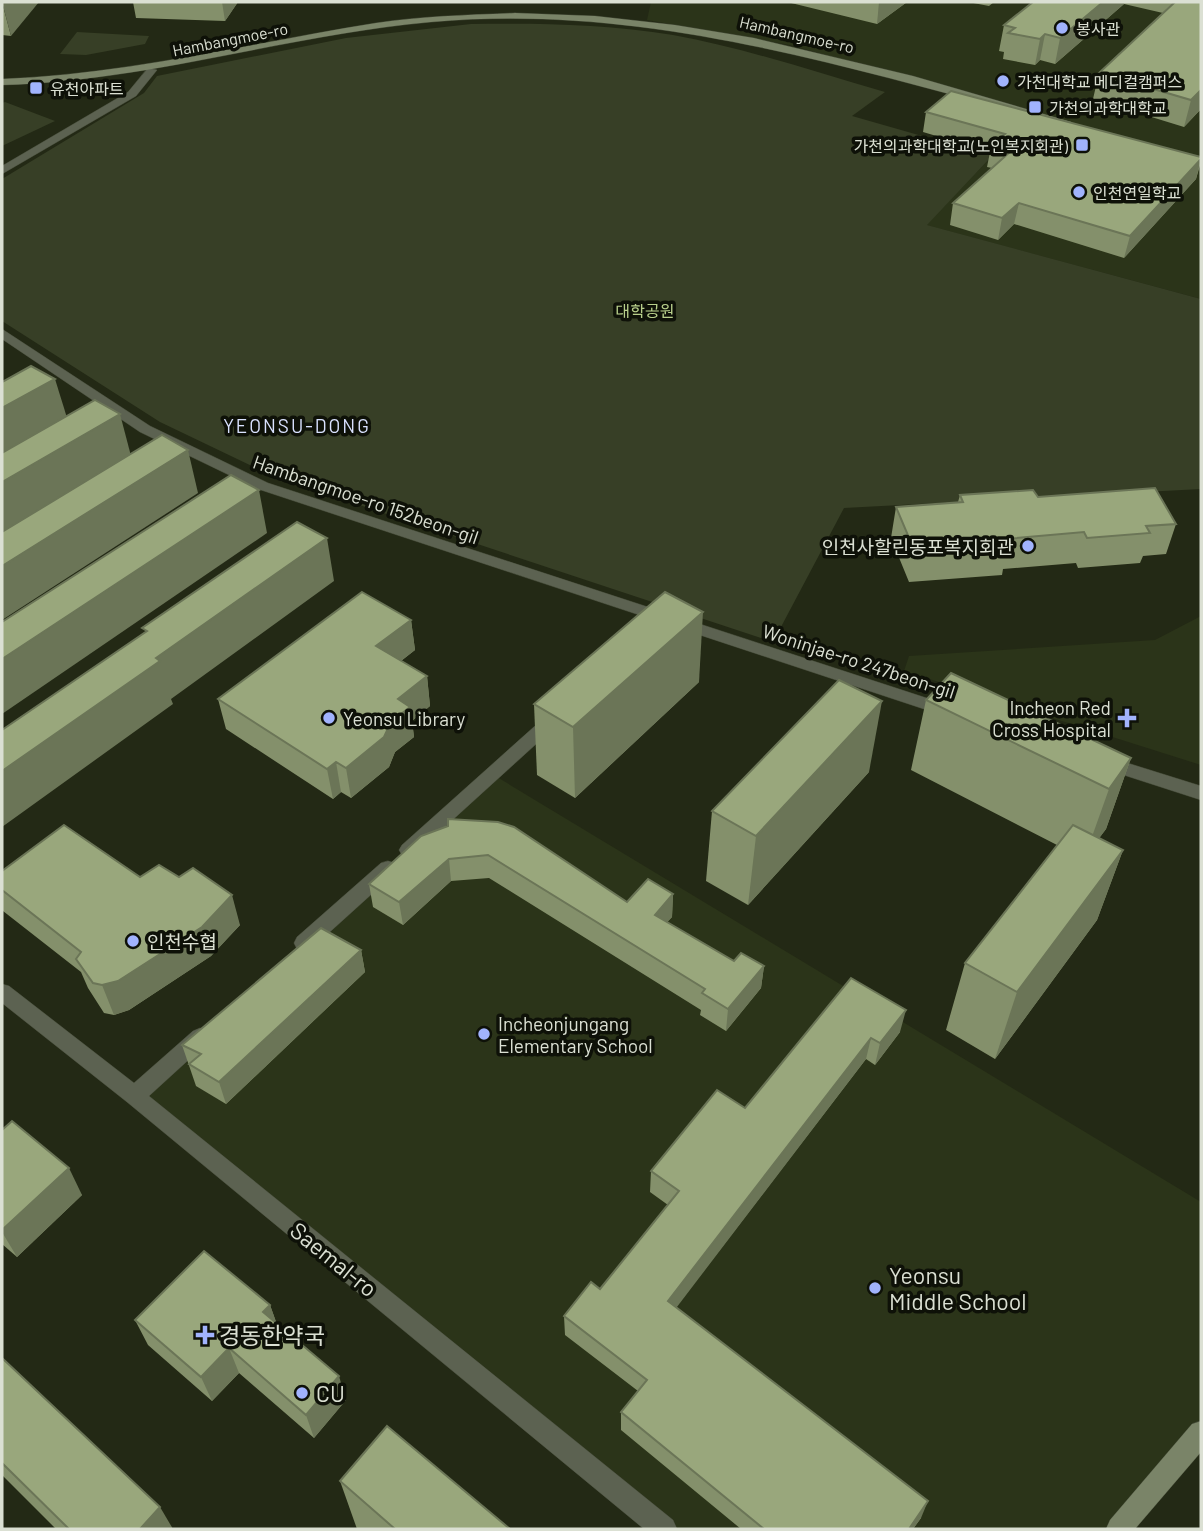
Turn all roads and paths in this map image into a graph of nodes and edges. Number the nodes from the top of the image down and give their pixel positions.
1 (152, 70) junction
2 (2, 82) edge
3 (1075, 125) edge
4 (2, 171) edge
5 (2, 333) edge
6 (658, 624) joint
7 (563, 710) edge
8 (965, 717) edge
9 (1083, 755) edge
10 (1201, 793) edge
11 (288, 958) edge
12 (2, 992) edge
13 (216, 1023) edge
14 (135, 1096) junction
15 (1201, 1433) edge
16 (664, 1529) edge
17 (1119, 1529) edge

1 - 2 main road, Hambangmoe-ro
1 - 3 main road, Hambangmoe-ro
1 - 4 street
5 - 6 street, Hambangmoe-ro 152beon-gil
6 - 8 street, Woninjae-ro 247beon-gil
7 - 11 street
9 - 10 street
12 - 14 street, Saemal-ro
13 - 14 street
14 - 16 street, Saemal-ro
15 - 17 main road

